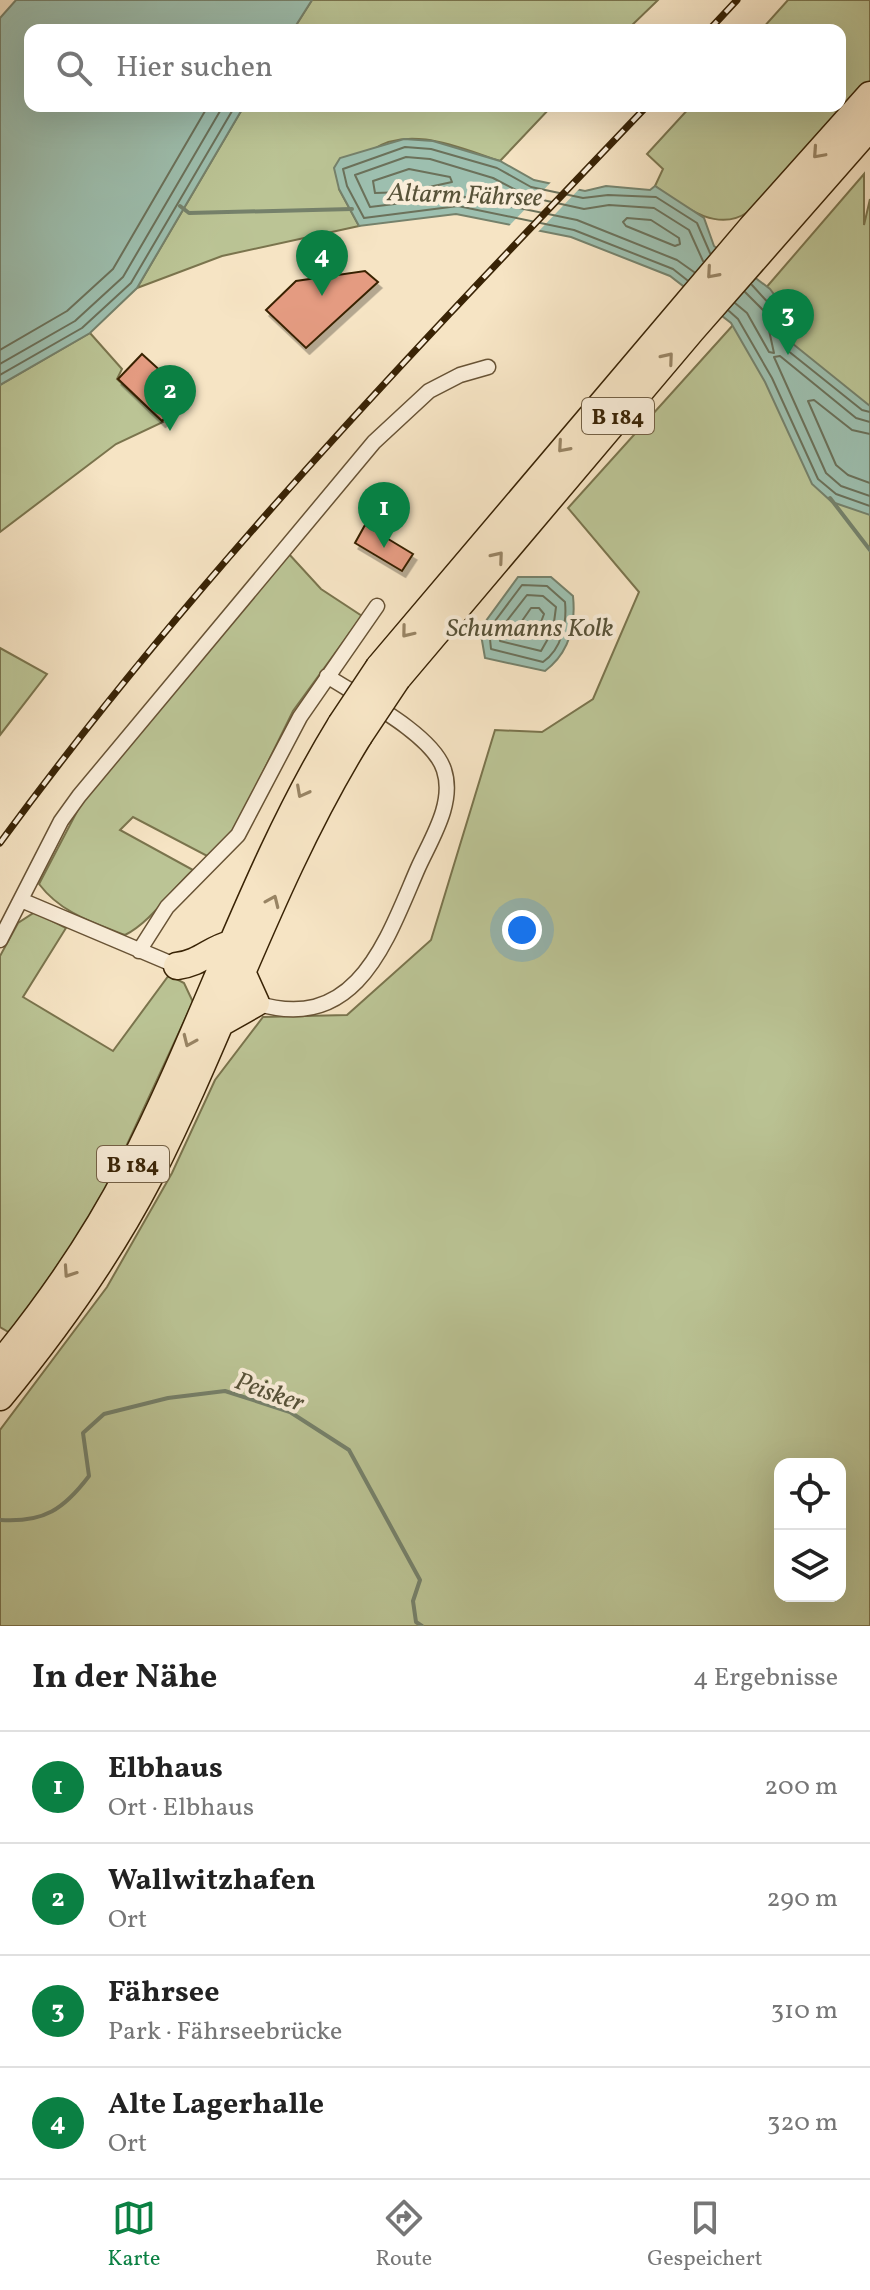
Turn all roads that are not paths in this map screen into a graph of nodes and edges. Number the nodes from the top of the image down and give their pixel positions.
1 (870, 95) edge
2 (870, 127) edge
3 (759, 235) junction
4 (488, 367) dead end
5 (377, 606) dead end
6 (327, 676) junction
7 (350, 730) junction
8 (21, 900) junction
9 (0, 940) edge
10 (231, 944) junction
11 (139, 951) junction
12 (177, 966) junction
13 (242, 972) junction
14 (210, 993) junction
15 (256, 1003) junction
16 (219, 1024) junction
17 (0, 1364) edge
18 (0, 1397) edge

1 -> 3 highway, B 184
2 - 3 highway, B 184
3 - 7 highway, B 184, bridge
4 - 8 street
5 - 6 street
6 - 11 street
6 - 15 street
7 -> 10 highway, B 184
13 -> 7 highway, B 184
8 - 9 street
8 - 11 street
10 - 12 highway
10 - 14 highway, B 184
11 - 12 street
12 - 14 highway
13 - 15 highway
13 - 16 highway, B 184
14 -> 17 highway, B 184
15 - 16 highway
16 - 18 highway, B 184

